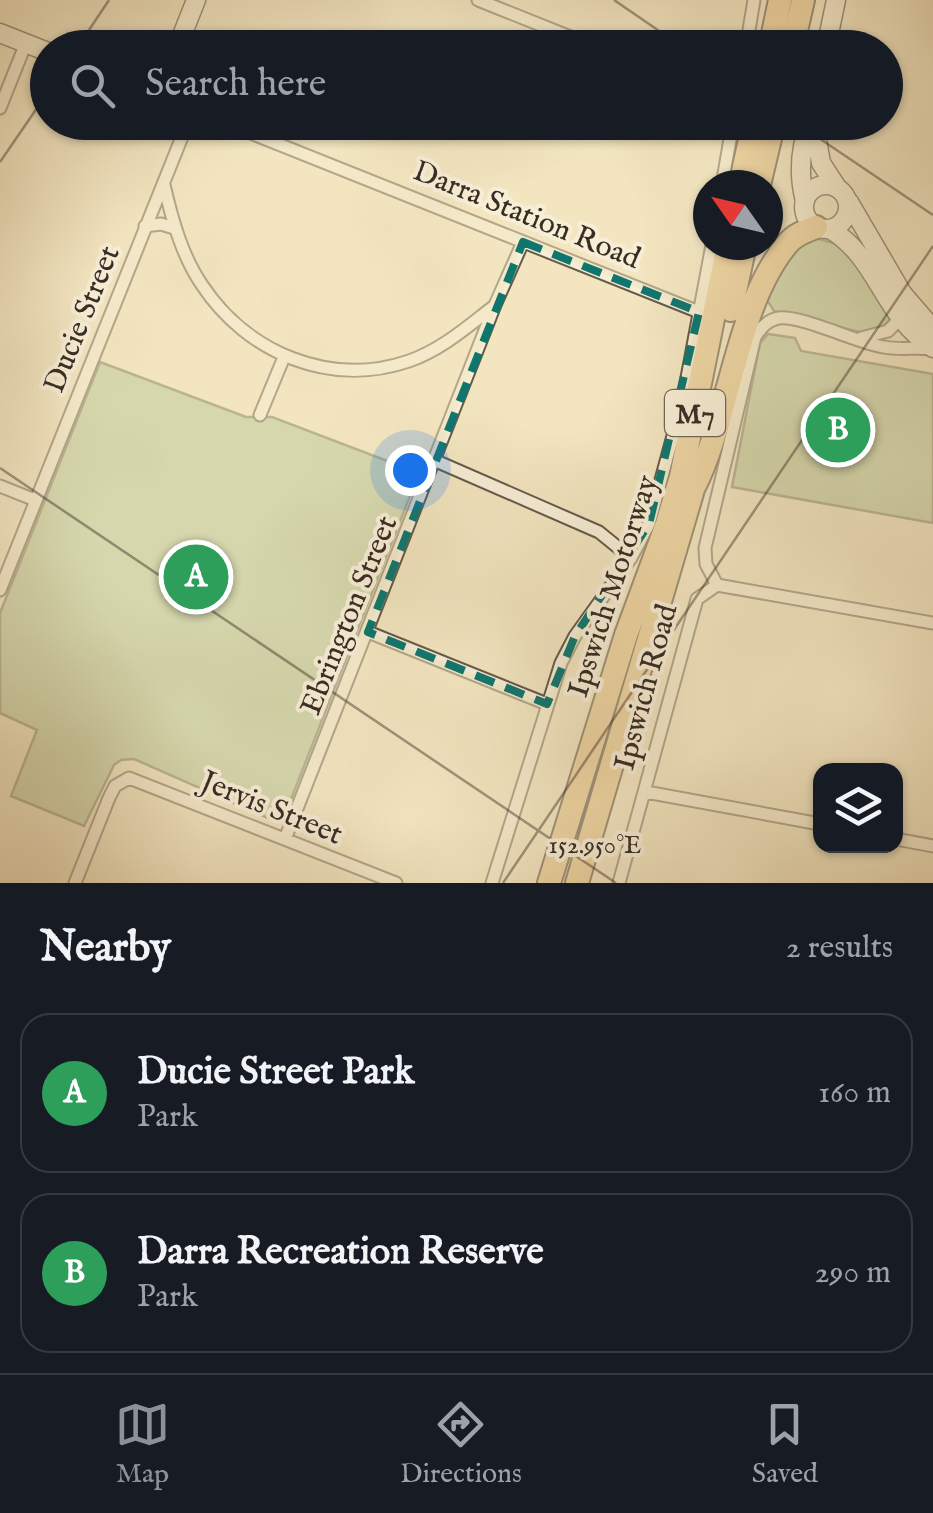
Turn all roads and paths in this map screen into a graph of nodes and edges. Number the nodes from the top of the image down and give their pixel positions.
1 (196, 0) edge
2 (478, 0) edge
3 (754, 0) edge
4 (780, 0) edge
5 (803, 0) edge
6 (836, 0) edge
7 (184, 30) edge
8 (553, 30) edge
9 (749, 30) edge
10 (774, 30) edge
11 (796, 30) edge
12 (830, 30) edge
13 (0, 33) edge
14 (26, 44) junction
15 (30, 45) edge
16 (0, 108) edge
17 (181, 140) edge
18 (269, 140) edge
19 (730, 140) edge
20 (750, 140) edge
21 (770, 140) edge
22 (803, 140) edge
23 (816, 140) edge
24 (725, 170) edge
25 (743, 170) edge
26 (763, 170) edge
27 (164, 185) junction
28 (836, 186) junction
29 (805, 200) junction
30 (848, 202) junction
31 (145, 226) junction
32 (174, 228) junction
33 (823, 228) junction
34 (524, 242) junction
35 (709, 260) edge
36 (725, 260) edge
37 (743, 260) edge
38 (902, 293) junction
39 (496, 305) junction
40 (700, 312) junction
41 (900, 320) junction
42 (933, 329) edge
43 (458, 334) junction
44 (860, 338) junction
45 (481, 347) junction
46 (933, 349) edge
47 (284, 357) junction
48 (260, 416) dead end
49 (436, 461) junction
50 (0, 486) edge
51 (693, 490) junction
52 (35, 500) junction
53 (632, 558) junction
54 (717, 585) junction
55 (0, 590) edge
56 (933, 623) edge
57 (368, 632) junction
58 (546, 704) junction
59 (646, 792) junction
60 (813, 823) edge
61 (566, 827) junction
62 (285, 839) junction
63 (903, 840) edge
64 (933, 846) edge
65 (75, 883) edge
66 (396, 883) edge
67 (492, 883) edge
68 (539, 883) edge
69 (549, 883) edge
70 (578, 883) edge
71 (619, 883) edge

1 - 7 main road
2 - 8 street
3 - 9 street
4 - 10 highway
5 - 11 highway
6 - 12 main road
13 - 14 main road
14 - 15 main road
14 - 16 street
17 - 27 street, Ducie Street
18 - 34 street, Darra Station Road
19 - 24 street
20 - 25 highway
21 - 26 highway
22 - 29 main road
23 - 28 main road
27 - 31 street, Ducie Street
27 - 32 street
28 - 29 main road
28 - 30 main road
29 - 33 main road
30 - 33 main road
30 - 38 main road
31 - 32 street
31 - 52 street, Ducie Street
32 - 47 street
33 - 41 main road
33 - 51 highway
34 - 39 street, Ebrington Street
34 - 40 street, Darra Station Road
35 - 40 street, Ipswich Road
36 - 61 highway, Ipswich Motorway / M7
37 - 51 highway, Ipswich Motorway / M7
38 - 41 street
38 - 42 main road
39 - 43 street
39 - 45 street, Ebrington Street
40 - 53 street, Ipswich Road
41 - 44 street
41 - 46 main road
43 - 45 street
43 - 47 street
44 - 46 street, Ipswich Road
44 - 54 street, Ipswich Road
45 - 49 street, Ebrington Street
47 - 48 street
49 - 53 street
49 - 57 street, Ebrington Street
50 - 52 street
51 - 70 highway, Ipswich Motorway / M7
52 - 55 street, Ducie Street
53 - 58 street, Ipswich Road
54 - 56 street
54 - 59 street, Ipswich Road
57 - 58 street
57 - 62 street, Ebrington Street
58 - 67 street, Ipswich Road
59 - 60 street
59 - 71 street, Ipswich Road
61 - 68 highway
61 - 69 highway, Ipswich Motorway / M7
62 - 65 street, Jervis Street
62 - 66 street, Jervis Street
63 - 64 street

